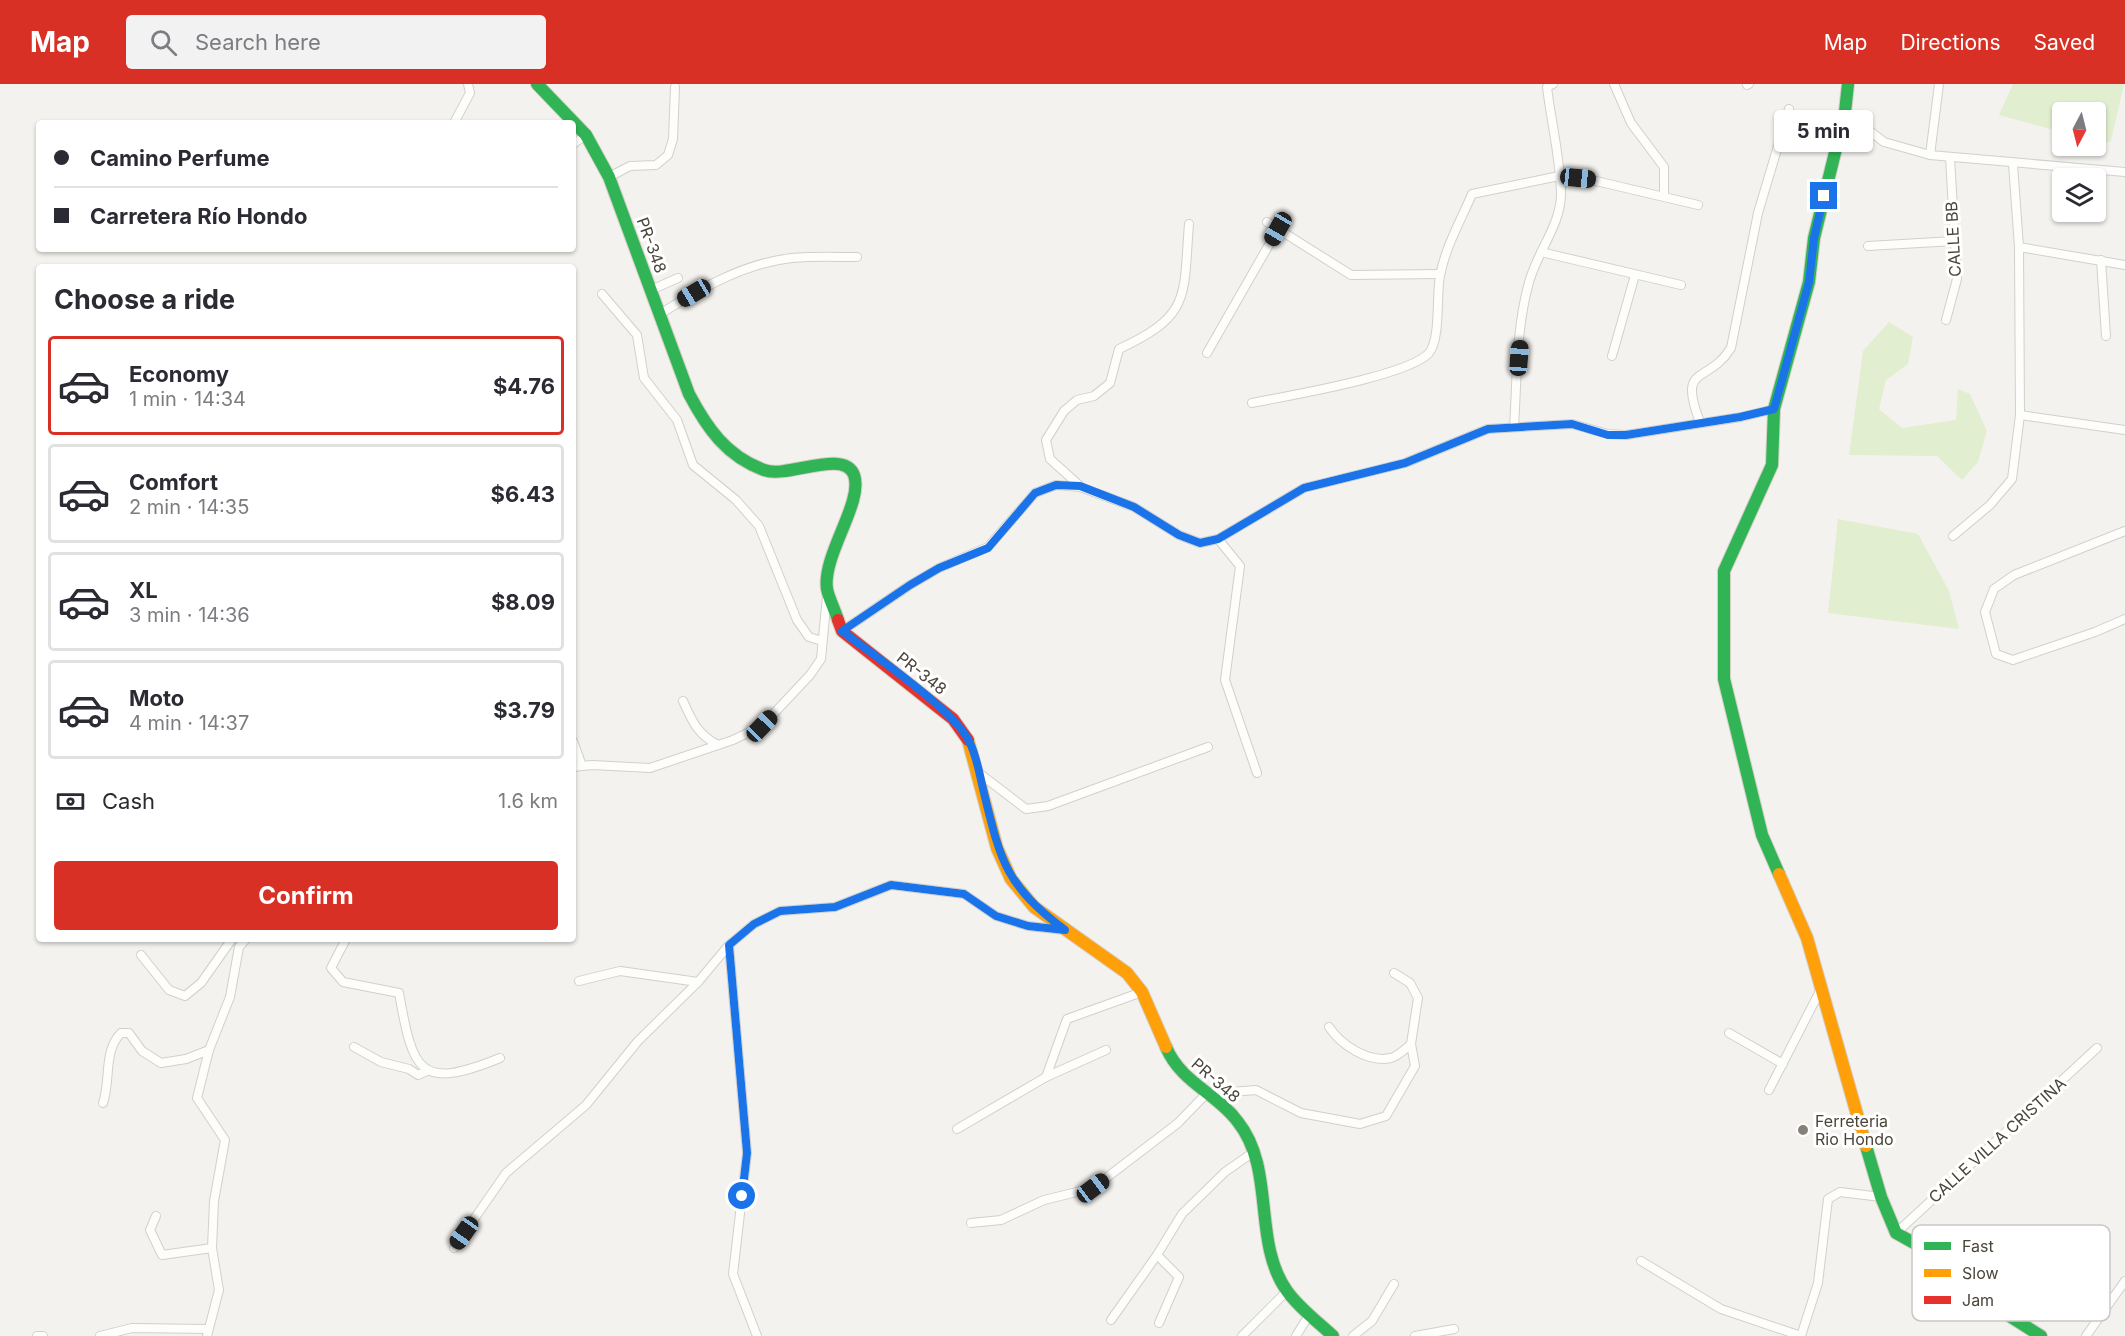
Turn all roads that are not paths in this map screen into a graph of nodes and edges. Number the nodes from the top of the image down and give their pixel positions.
1 (468, 84) edge
2 (537, 84) edge
3 (1553, 84) edge
4 (1614, 84) edge
5 (1848, 84) edge
6 (1939, 84) edge
7 (675, 87) dead end
8 (1789, 109) dead end
9 (1845, 112) junction
10 (456, 120) edge
11 (572, 120) edge
12 (576, 125) edge
13 (586, 135) junction
14 (576, 142) edge
15 (1930, 155) junction
16 (1950, 157) junction
17 (2013, 164) junction
18 (2125, 172) edge
19 (1559, 176) junction
20 (609, 177) junction
21 (1664, 196) junction
22 (1698, 205) dead end
23 (1267, 222) dead end
24 (1189, 224) dead end
25 (1278, 229) junction
26 (1954, 241) junction
27 (1869, 246) dead end
28 (2019, 247) junction
29 (1541, 252) junction
30 (857, 257) dead end
31 (2101, 260) junction
32 (2125, 265) edge
33 (1440, 274) junction
34 (1635, 275) junction
35 (678, 278) dead end
36 (1681, 285) dead end
37 (651, 290) junction
38 (602, 294) dead end
39 (660, 314) junction
40 (1946, 320) dead end
41 (2106, 336) dead end
42 (1207, 353) dead end
43 (1612, 356) dead end
44 (1252, 403) dead end
45 (1774, 409) junction
46 (2020, 416) junction
47 (1700, 422) junction
48 (1514, 427) junction
49 (2125, 430) edge
50 (1080, 486) junction
51 (2125, 531) edge
52 (1953, 536) dead end
53 (1218, 539) junction
54 (827, 588) junction
55 (2125, 619) edge
56 (842, 631) junction
57 (822, 641) junction
58 (683, 701) dead end
59 (718, 745) junction
60 (1208, 747) dead end
61 (578, 767) edge
62 (979, 773) junction
63 (1257, 773) dead end
64 (1065, 930) junction
65 (230, 942) edge
66 (244, 942) edge
67 (344, 942) edge
68 (729, 945) junction
69 (141, 955) dead end
70 (1394, 973) dead end
71 (585, 982) dead end
72 (698, 982) junction
73 (1823, 986) junction
74 (1142, 992) junction
75 (1329, 1027) dead end
76 (1729, 1033) dead end
77 (1411, 1044) junction
78 (354, 1047) dead end
79 (2097, 1048) dead end
80 (209, 1050) junction
81 (1106, 1050) dead end
82 (500, 1058) dead end
83 (1783, 1064) junction
84 (428, 1071) junction
85 (1046, 1077) junction
86 (1769, 1090) dead end
87 (1206, 1094) junction
88 (103, 1103) dead end
89 (957, 1129) dead end
90 (1255, 1151) junction
91 (1881, 1197) junction
92 (156, 1216) dead end
93 (970, 1222) dead end
94 (1896, 1233) junction
95 (1912, 1242) edge
96 (212, 1248) junction
97 (454, 1248) dead end
98 (1157, 1255) junction
99 (1641, 1261) dead end
100 (2125, 1281) edge
101 (1394, 1284) dead end
102 (1287, 1292) junction
103 (2110, 1302) edge
104 (1309, 1315) junction
105 (1111, 1320) dead end
106 (2017, 1321) edge
107 (2097, 1321) edge
108 (1159, 1323) dead end
109 (1454, 1329) dead end
110 (208, 1333) edge
111 (37, 1336) edge
112 (43, 1336) edge
113 (100, 1336) edge
114 (757, 1336) edge
115 (1242, 1336) edge
116 (1296, 1336) edge
117 (1333, 1336) edge
118 (1353, 1336) edge
119 (1415, 1336) edge
120 (1801, 1336) edge
121 (2041, 1336) edge
122 (2086, 1336) edge

1 - 10 street
2 - 11 street, PR-348 / PR-348
3 - 19 street
4 - 21 street
5 - 9 street
6 - 15 street
7 - 20 street
8 - 47 street
9 - 15 street
9 - 45 street
12 - 13 street, PR-348 / PR-348
13 - 14 street
13 - 20 street, PR-348 / PR-348
15 - 16 street
16 - 17 street
16 - 26 street, CALLE BB
17 - 18 street
17 - 28 street
19 - 21 street
19 - 29 street
19 - 33 street
20 - 37 street, PR-348 / PR-348
21 - 22 street
23 - 25 street
24 - 50 street
25 - 33 street
25 - 42 street
26 - 27 street
26 - 40 street, CALLE BB
28 - 31 street
28 - 46 street
29 - 34 street
29 - 48 street
30 - 39 street
31 - 32 street
31 - 41 street
33 - 44 street
34 - 36 street
34 - 43 street
35 - 37 street
37 - 39 street, PR-348 / PR-348
38 - 57 street
39 - 54 street, PR-348 / PR-348
45 - 47 street
45 - 73 street
46 - 49 street
46 - 52 street
47 - 48 street
48 - 53 street
50 - 53 street
50 - 56 street
51 - 55 street
53 - 63 street
54 - 56 street, PR-348 / PR-348
54 - 57 street
56 - 62 street, PR-348 / PR-348
57 - 59 street
58 - 59 street
59 - 61 street
60 - 62 street
62 - 64 street, PR-348 / PR-348
64 - 68 street
64 - 74 street, PR-348 / PR-348
65 - 69 street
66 - 80 street
67 - 84 street
68 - 72 street
68 - 114 street
70 - 77 street
71 - 72 street
72 - 97 street
73 - 83 street
73 - 91 street
74 - 85 street
74 - 87 street, PR-348 / PR-348
75 - 77 street
76 - 83 street
77 - 87 street
78 - 84 street
79 - 94 street, CALLE VILLA CRISTINA
80 - 88 street
80 - 96 street
81 - 85 street
82 - 84 street
83 - 86 street
85 - 89 street
87 - 90 street, PR-348 / PR-348
87 - 93 street
90 - 98 street
90 - 102 street, PR-348 / PR-348
91 - 94 street
91 - 120 street
92 - 96 street
94 - 95 street
96 - 110 street
98 - 105 street
98 - 108 street
99 - 120 street
100 - 103 street
101 - 118 street
102 - 104 street, PR-348 / PR-348
102 - 115 street
104 - 116 street
104 - 117 street, PR-348 / PR-348
106 - 121 street
107 - 122 street
109 - 119 street
110 - 113 street
111 - 112 street

